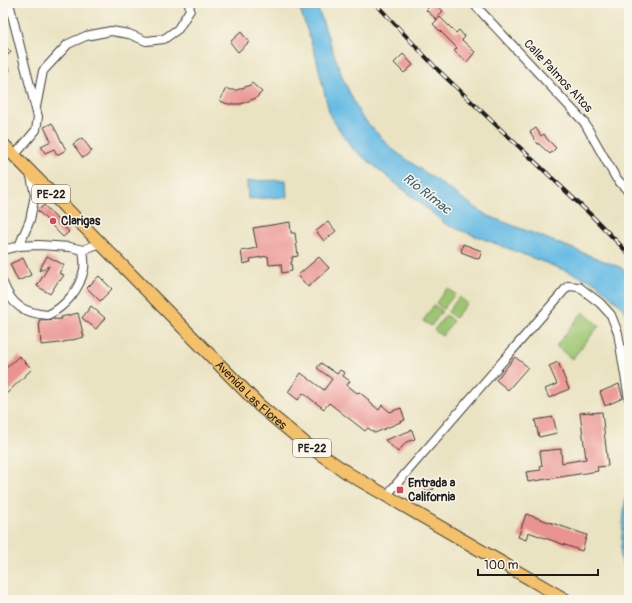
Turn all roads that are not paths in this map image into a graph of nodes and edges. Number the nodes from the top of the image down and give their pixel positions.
1 (9, 3) edge
2 (189, 3) edge
3 (473, 3) edge
4 (36, 107) junction
5 (3, 144) edge
6 (14, 156) junction
7 (30, 172) junction
8 (629, 192) edge
9 (100, 243) junction
10 (18, 246) junction
11 (3, 250) edge
12 (83, 250) junction
13 (3, 283) edge
14 (629, 399) edge
15 (386, 496) junction
16 (566, 600) edge

1 - 4 street
2 - 4 street
3 - 8 street, Calle Palmos Altos
4 - 6 street
5 - 6 highway, Avenida Las Flores / PE-22
6 - 7 highway, Avenida Las Flores / PE-22
7 - 9 highway, Avenida Las Flores / PE-22
7 - 10 street
9 - 12 street
9 - 15 highway, Avenida Las Flores / PE-22
10 - 11 street
10 - 12 street
12 - 13 street
14 - 15 street
15 - 16 highway, Avenida Las Flores / PE-22

